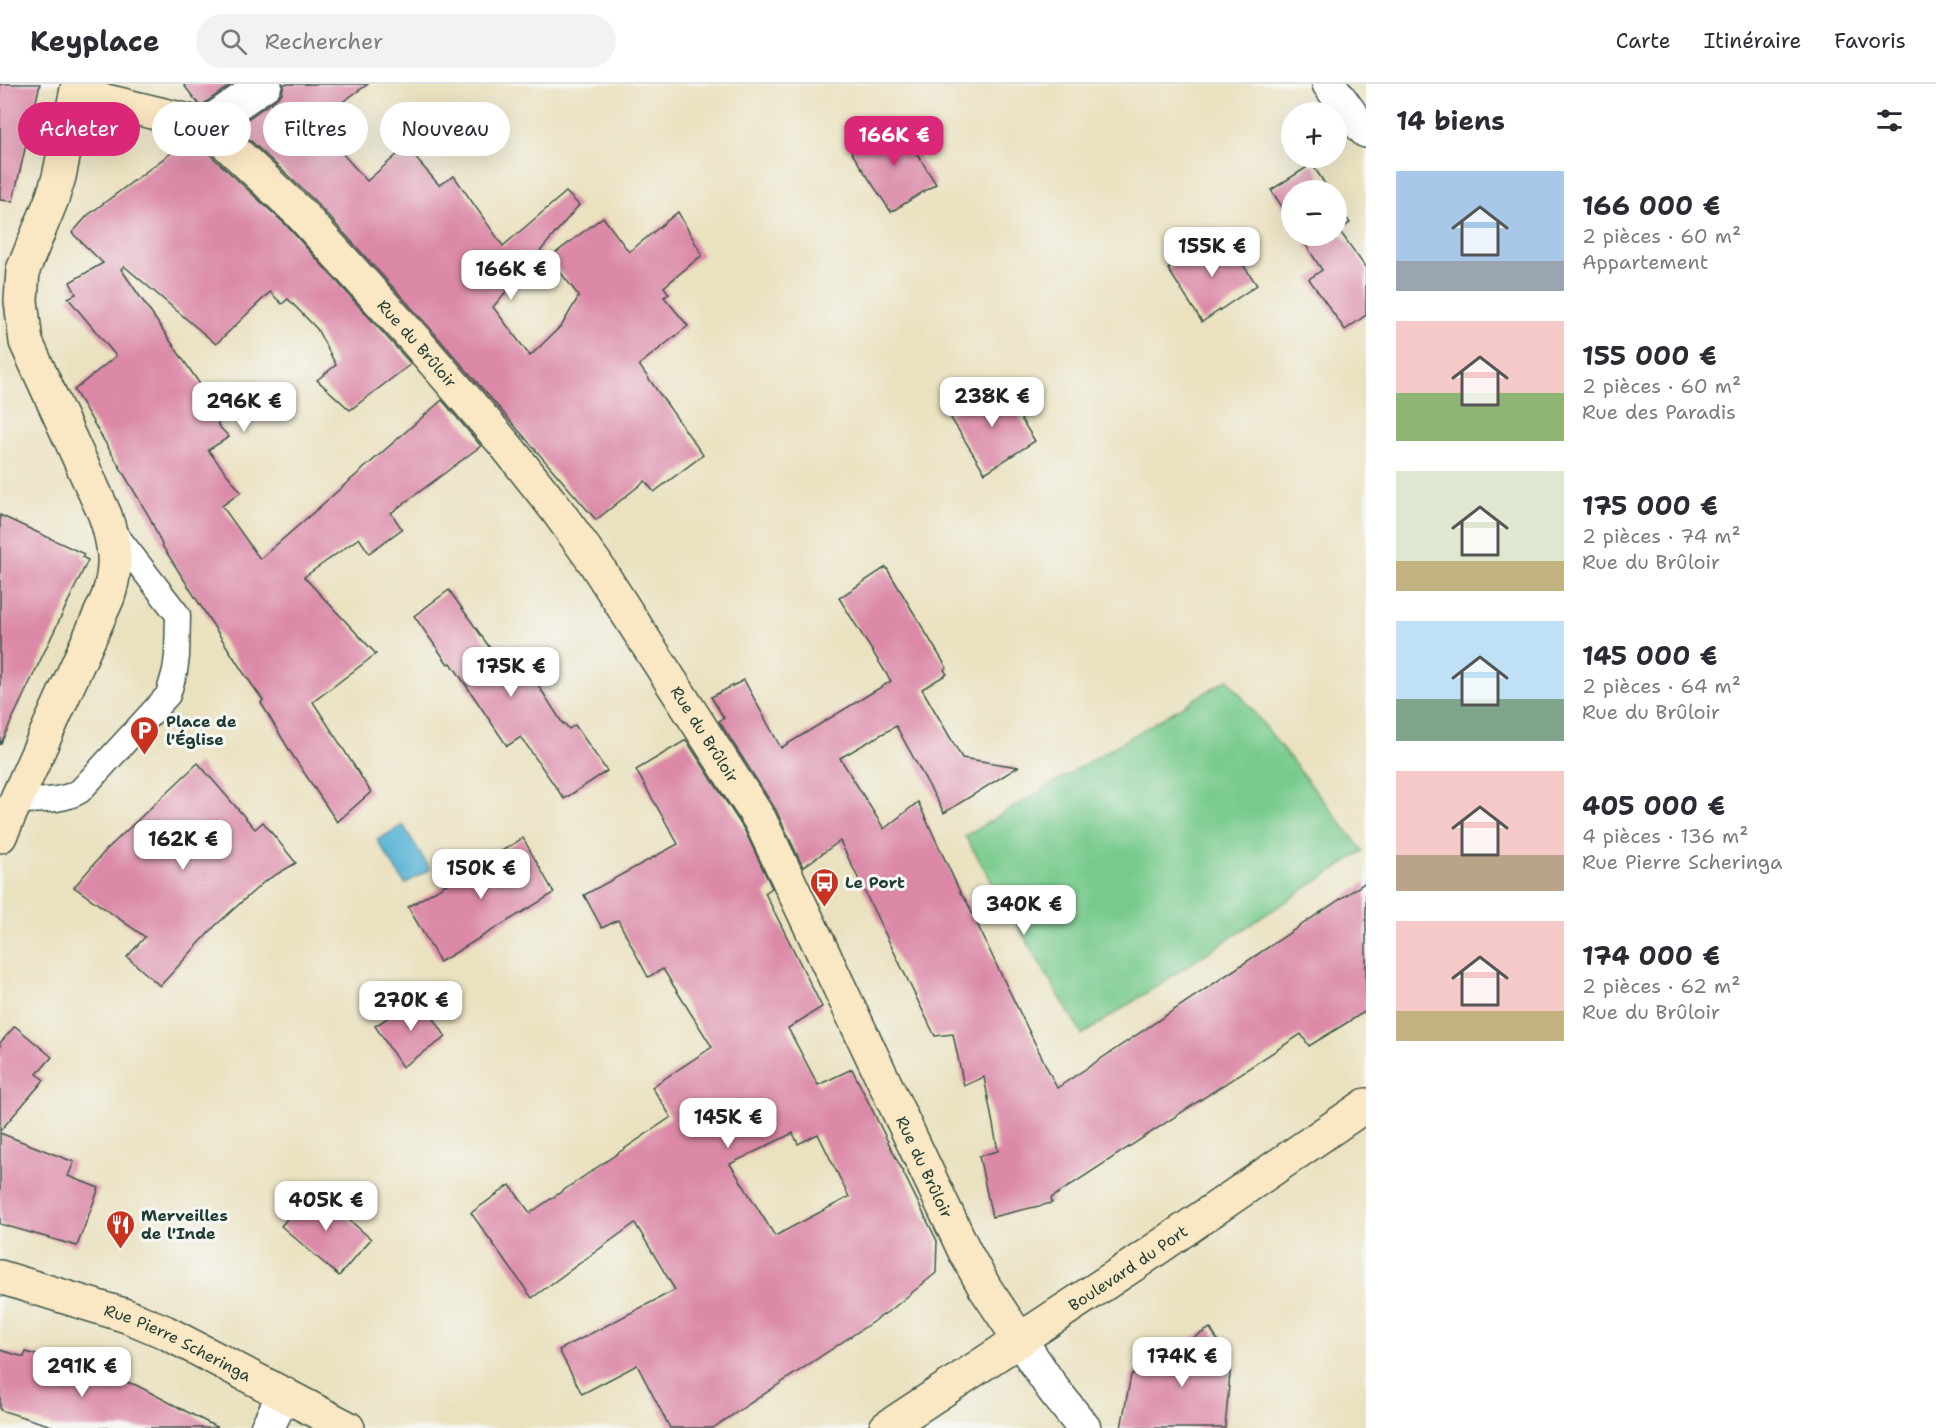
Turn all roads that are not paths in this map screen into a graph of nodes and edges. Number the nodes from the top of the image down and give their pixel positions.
1 (265, 84) edge
2 (1329, 84) edge
3 (77, 89) edge
4 (239, 102) edge
5 (152, 111) edge
6 (1366, 131) edge
7 (239, 156) edge
8 (109, 525) junction
9 (17, 801) junction
10 (1, 833) edge
11 (1366, 1105) edge
12 (0, 1277) edge
13 (1020, 1340) junction
14 (284, 1394) junction
15 (267, 1428) edge
16 (348, 1428) edge
17 (886, 1428) edge
18 (1084, 1428) edge

1 - 4 street
2 - 6 street
3 - 5 street
3 - 8 street
7 - 13 street, Rue du Brûloir
8 - 9 street
8 - 9 lane
9 - 10 street
11 - 13 street, Boulevard du Port
12 - 14 street, Rue Pierre Scheringa
13 - 17 street, Boulevard du Port
13 - 18 street, Rue du Brûloir
14 - 15 street
14 - 16 street, Rue Pierre Scheringa

